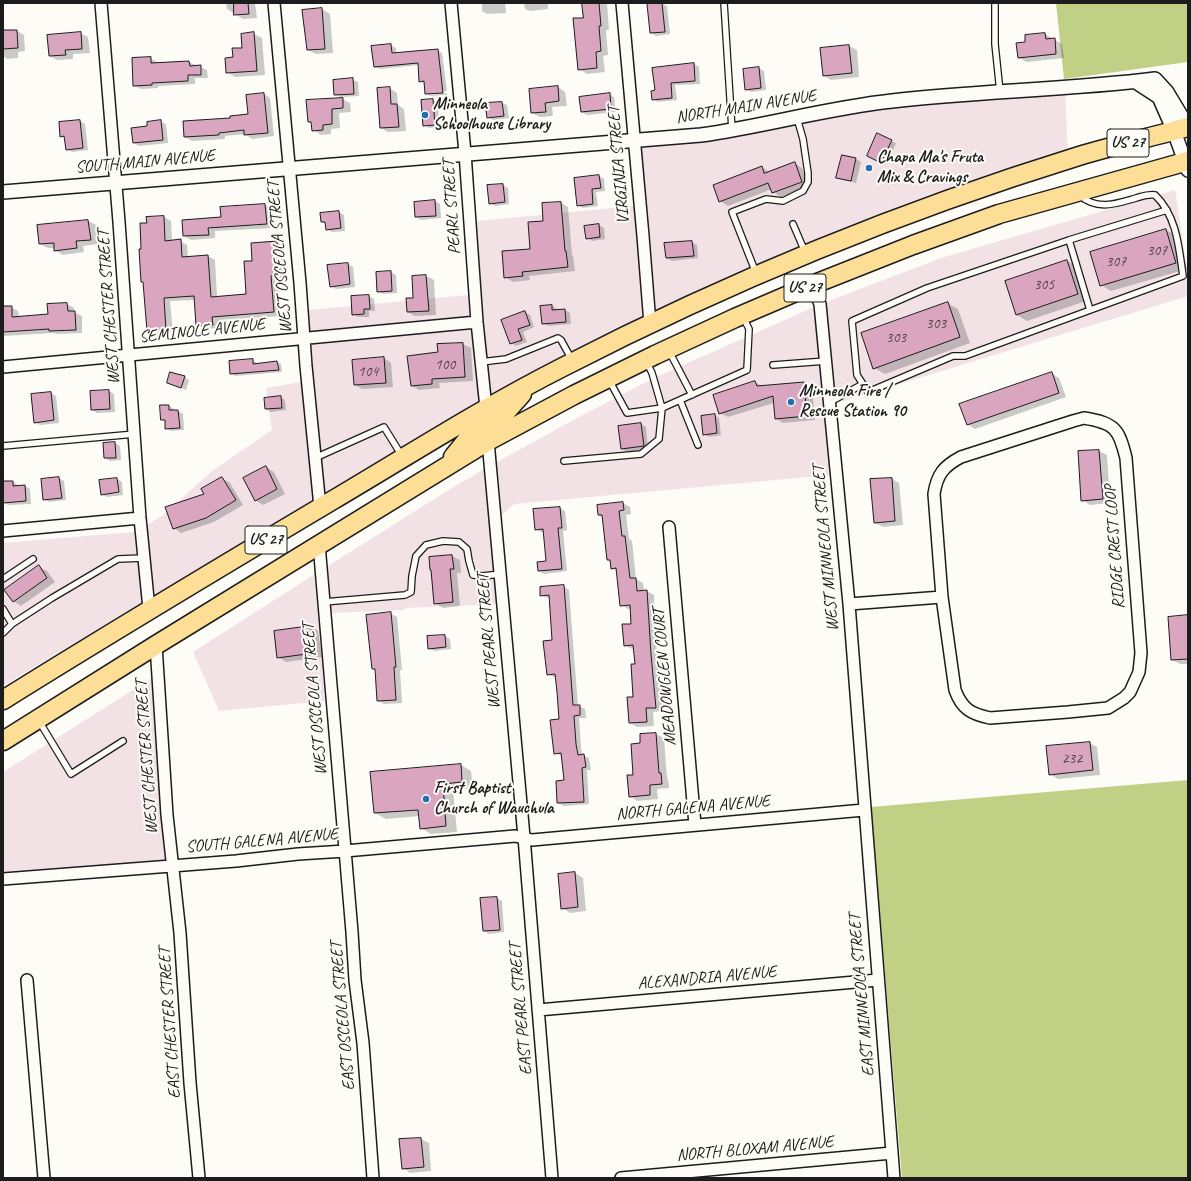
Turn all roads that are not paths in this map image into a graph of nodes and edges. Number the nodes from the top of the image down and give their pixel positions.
1 (101, 3) edge
2 (274, 3) edge
3 (451, 3) edge
4 (622, 3) edge
5 (724, 3) edge
6 (995, 5) dead end
7 (1000, 92) junction
8 (797, 117) junction
9 (1183, 128) edge
10 (732, 130) junction
11 (634, 140) junction
12 (465, 154) junction
13 (1187, 164) edge
14 (290, 168) junction
15 (116, 183) junction
16 (3, 192) edge
17 (1077, 192) junction
18 (1167, 210) junction
19 (793, 224) dead end
20 (1069, 240) junction
21 (806, 254) junction
22 (757, 275) junction
23 (1186, 276) edge
24 (812, 285) junction
25 (1090, 310) junction
26 (742, 315) junction
27 (477, 322) junction
28 (650, 324) junction
29 (304, 338) junction
30 (668, 349) junction
31 (129, 356) junction
32 (646, 359) junction
33 (573, 361) junction
34 (826, 361) junction
35 (481, 362) junction
36 (773, 365) dead end
37 (3, 367) edge
38 (608, 378) junction
39 (532, 383) junction
40 (863, 384) junction
41 (692, 395) junction
42 (680, 400) junction
43 (830, 402) junction
44 (486, 408) junction
45 (662, 408) junction
46 (134, 434) junction
47 (488, 441) junction
48 (698, 445) dead end
49 (3, 446) edge
50 (315, 458) junction
51 (403, 458) junction
52 (564, 461) dead end
53 (444, 468) junction
54 (320, 507) junction
55 (140, 518) junction
56 (669, 527) dead end
57 (3, 531) edge
58 (319, 544) junction
59 (144, 558) junction
60 (33, 559) dead end
61 (501, 574) junction
62 (3, 579) edge
63 (942, 597) junction
64 (324, 602) junction
65 (849, 604) junction
66 (3, 609) edge
67 (150, 610) junction
68 (12, 624) junction
69 (3, 633) edge
70 (156, 645) junction
71 (6, 696) edge
72 (38, 719) junction
73 (3, 741) edge
74 (123, 741) dead end
75 (864, 810) junction
76 (695, 825) junction
77 (524, 837) junction
78 (345, 851) junction
79 (173, 866) junction
80 (3, 879) edge
81 (27, 980) dead end
82 (878, 980) junction
83 (538, 1010) junction
84 (892, 1153) junction
85 (44, 1178) edge
86 (199, 1178) edge
87 (373, 1178) edge
88 (552, 1178) edge
89 (621, 1178) edge
90 (894, 1178) edge

1 - 15 street, WEST CHESTER STREET
2 - 14 street, WEST OSCEOLA STREET
3 - 12 street, PEARL STREET
4 - 11 street, VIRGINIA STREET
5 - 10 lane
6 - 7 lane
7 - 8 street, NORTH MAIN AVENUE
7 - 9 street, NORTH MAIN AVENUE
8 - 10 street, NORTH MAIN AVENUE
8 - 22 lane
9 - 13 street
9 - 21 highway, US 27
10 - 11 street, NORTH MAIN AVENUE
11 - 12 street, NORTH MAIN AVENUE
11 - 28 street, VIRGINIA STREET
12 - 14 street, NORTH MAIN AVENUE
12 - 27 street, PEARL STREET
13 - 17 highway, US 27
14 - 15 street, SOUTH MAIN AVENUE
14 - 29 street, WEST OSCEOLA STREET
15 - 16 street, SOUTH MAIN AVENUE
15 - 31 street, WEST CHESTER STREET
17 - 18 lane
17 - 24 highway, US 27
18 - 20 lane
18 - 23 lane
19 - 21 lane
20 - 25 lane
20 - 40 lane
21 - 22 highway, US 27
22 - 28 highway, US 27
23 - 25 lane
24 - 26 highway, US 27
24 - 34 street, WEST MINNEOLA STREET
25 - 40 lane
26 - 30 highway, US 27
26 - 41 lane
27 - 29 street, SEMINOLE AVENUE
27 - 35 street, PEARL STREET
28 - 33 highway, US 27
29 - 31 street, SEMINOLE AVENUE
29 - 50 street, WEST OSCEOLA STREET
30 - 32 highway, US 27
30 - 41 lane
31 - 37 street, SEMINOLE AVENUE
31 - 46 street, WEST CHESTER STREET
32 - 38 highway, US 27
32 - 45 lane
33 - 35 lane
33 - 39 highway, US 27
34 - 36 lane
34 - 43 street, WEST MINNEOLA STREET
35 - 44 street, PEARL STREET
38 - 45 lane
38 - 47 highway, US 27
39 - 44 highway, US 27
39 - 47 highway
40 - 43 lane
41 - 42 lane
42 - 45 lane
42 - 48 lane
43 - 65 street, WEST MINNEOLA STREET
44 - 51 highway, US 27
44 - 53 highway
45 - 52 lane
46 - 49 lane
46 - 55 street, WEST CHESTER STREET
47 - 53 highway, US 27
47 - 61 street, WEST PEARL STREET
50 - 51 lane
50 - 54 street, WEST OSCEOLA STREET
51 - 54 highway, US 27
53 - 58 highway, US 27
54 - 67 highway, US 27
55 - 57 street
55 - 59 street, WEST CHESTER STREET
56 - 76 street, MEADOWGLEN COURT
58 - 64 street, WEST OSCEOLA STREET
58 - 70 highway, US 27
59 - 67 street, WEST CHESTER STREET
59 - 68 lane
60 - 62 lane
61 - 64 lane
61 - 77 street, WEST PEARL STREET
63 - 63 street, RIDGE CREST LOOP
63 - 65 street
64 - 78 street, WEST OSCEOLA STREET
65 - 75 street, WEST MINNEOLA STREET
66 - 68 lane
67 - 71 highway, US 27
68 - 69 lane
70 - 72 highway, US 27
70 - 79 street, WEST CHESTER STREET
72 - 73 highway, US 27
72 - 74 lane
75 - 76 street, NORTH GALENA AVENUE
75 - 82 street, EAST MINNEOLA STREET
76 - 77 street, NORTH GALENA AVENUE
77 - 78 street, SOUTH GALENA AVENUE
77 - 83 street, EAST PEARL STREET
78 - 79 street, SOUTH GALENA AVENUE
78 - 87 street, EAST OSCEOLA STREET
79 - 80 street, SOUTH GALENA AVENUE
79 - 86 street, EAST CHESTER STREET
81 - 85 street
82 - 83 street, ALEXANDRIA AVENUE
82 - 84 street, EAST MINNEOLA STREET
83 - 88 street, EAST PEARL STREET
84 - 89 street, NORTH BLOXAM AVENUE
84 - 90 street, EAST MINNEOLA STREET

